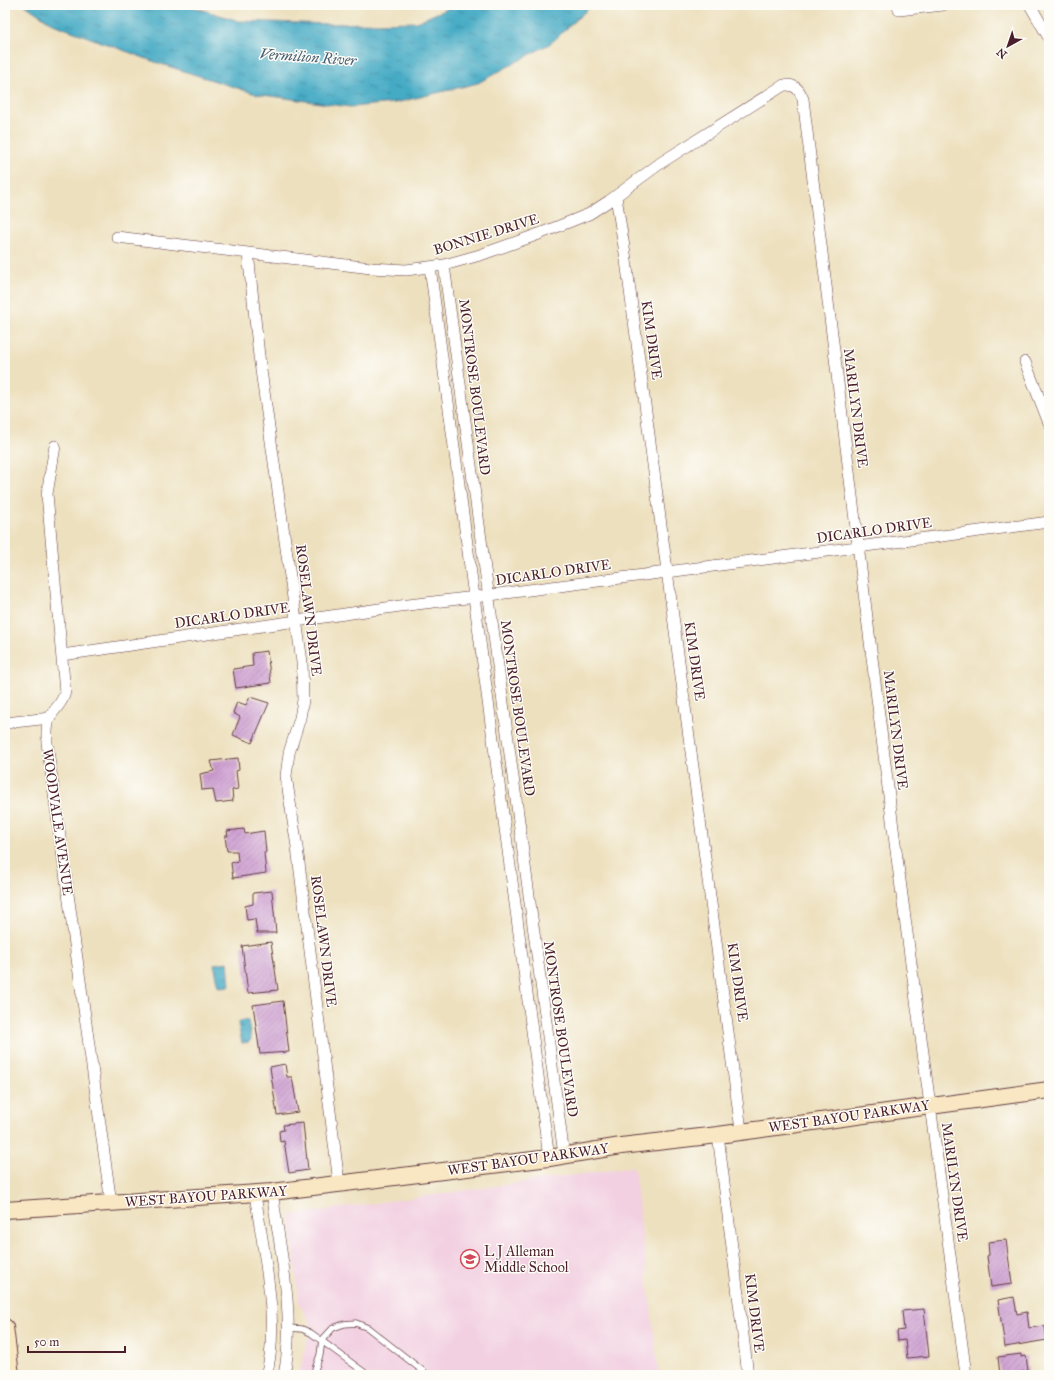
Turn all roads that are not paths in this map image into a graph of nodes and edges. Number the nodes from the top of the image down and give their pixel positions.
1 (943, 5) edge
2 (1030, 5) edge
3 (899, 7) edge
4 (1049, 38) edge
5 (798, 89) joint
6 (616, 196) junction
7 (117, 237) dead end
8 (248, 253) junction
9 (444, 265) junction
10 (430, 267) junction
11 (1025, 362) dead end
12 (1049, 422) edge
13 (54, 446) dead end
14 (1049, 522) edge
15 (858, 547) junction
16 (668, 572) junction
17 (488, 596) junction
18 (476, 598) junction
19 (296, 621) junction
20 (62, 655) junction
21 (50, 718) junction
22 (5, 723) edge
23 (1049, 1090) edge
24 (930, 1106) junction
25 (741, 1130) junction
26 (718, 1135) junction
27 (556, 1156) junction
28 (339, 1183) junction
29 (272, 1192) junction
30 (255, 1194) junction
31 (111, 1203) junction
32 (5, 1210) edge
33 (5, 1327) edge
34 (288, 1331) junction
35 (272, 1335) junction
36 (322, 1340) junction
37 (11, 1375) edge
38 (266, 1375) edge
39 (284, 1375) edge
40 (313, 1375) edge
41 (368, 1375) edge
42 (428, 1375) edge
43 (748, 1375) edge
44 (966, 1375) edge

1 - 3 street
2 - 4 street
5 - 6 street, BONNIE DRIVE
5 - 15 street, MARILYN DRIVE
6 - 9 street, BONNIE DRIVE
6 - 16 street, KIM DRIVE
7 - 8 street, BONNIE DRIVE
8 - 10 street, BONNIE DRIVE
8 - 19 street, ROSELAWN DRIVE
9 - 10 street, BONNIE DRIVE
9 - 17 street, MONTROSE BOULEVARD
10 - 18 street, MONTROSE BOULEVARD
11 - 12 street
13 - 20 street, WOODVALE AVENUE
14 - 15 street, DICARLO DRIVE
15 - 16 street, DICARLO DRIVE
15 - 24 street, MARILYN DRIVE
16 - 17 street, DICARLO DRIVE
16 - 25 street, KIM DRIVE
17 - 18 street, DICARLO DRIVE
17 - 27 street, MONTROSE BOULEVARD
18 - 19 street, DICARLO DRIVE
18 - 27 street, MONTROSE BOULEVARD
19 - 20 street, DICARLO DRIVE
19 - 28 street, ROSELAWN DRIVE
20 - 21 street, WOODVALE AVENUE
21 - 22 street
21 - 31 street, WOODVALE AVENUE
23 - 24 street, WEST BAYOU PARKWAY
24 - 25 street, WEST BAYOU PARKWAY
24 - 44 street, MARILYN DRIVE
25 - 26 street, WEST BAYOU PARKWAY
26 - 27 street, WEST BAYOU PARKWAY
26 - 43 street, KIM DRIVE
27 - 28 street, WEST BAYOU PARKWAY
28 - 29 street, WEST BAYOU PARKWAY
29 - 30 street, WEST BAYOU PARKWAY
29 - 34 street
30 - 31 street, WEST BAYOU PARKWAY
30 - 35 street
31 - 32 street, WEST BAYOU PARKWAY
33 - 37 street
34 - 35 street
34 - 36 lane
34 - 39 street
35 - 38 street
36 - 40 lane
36 - 41 lane
36 - 42 lane

